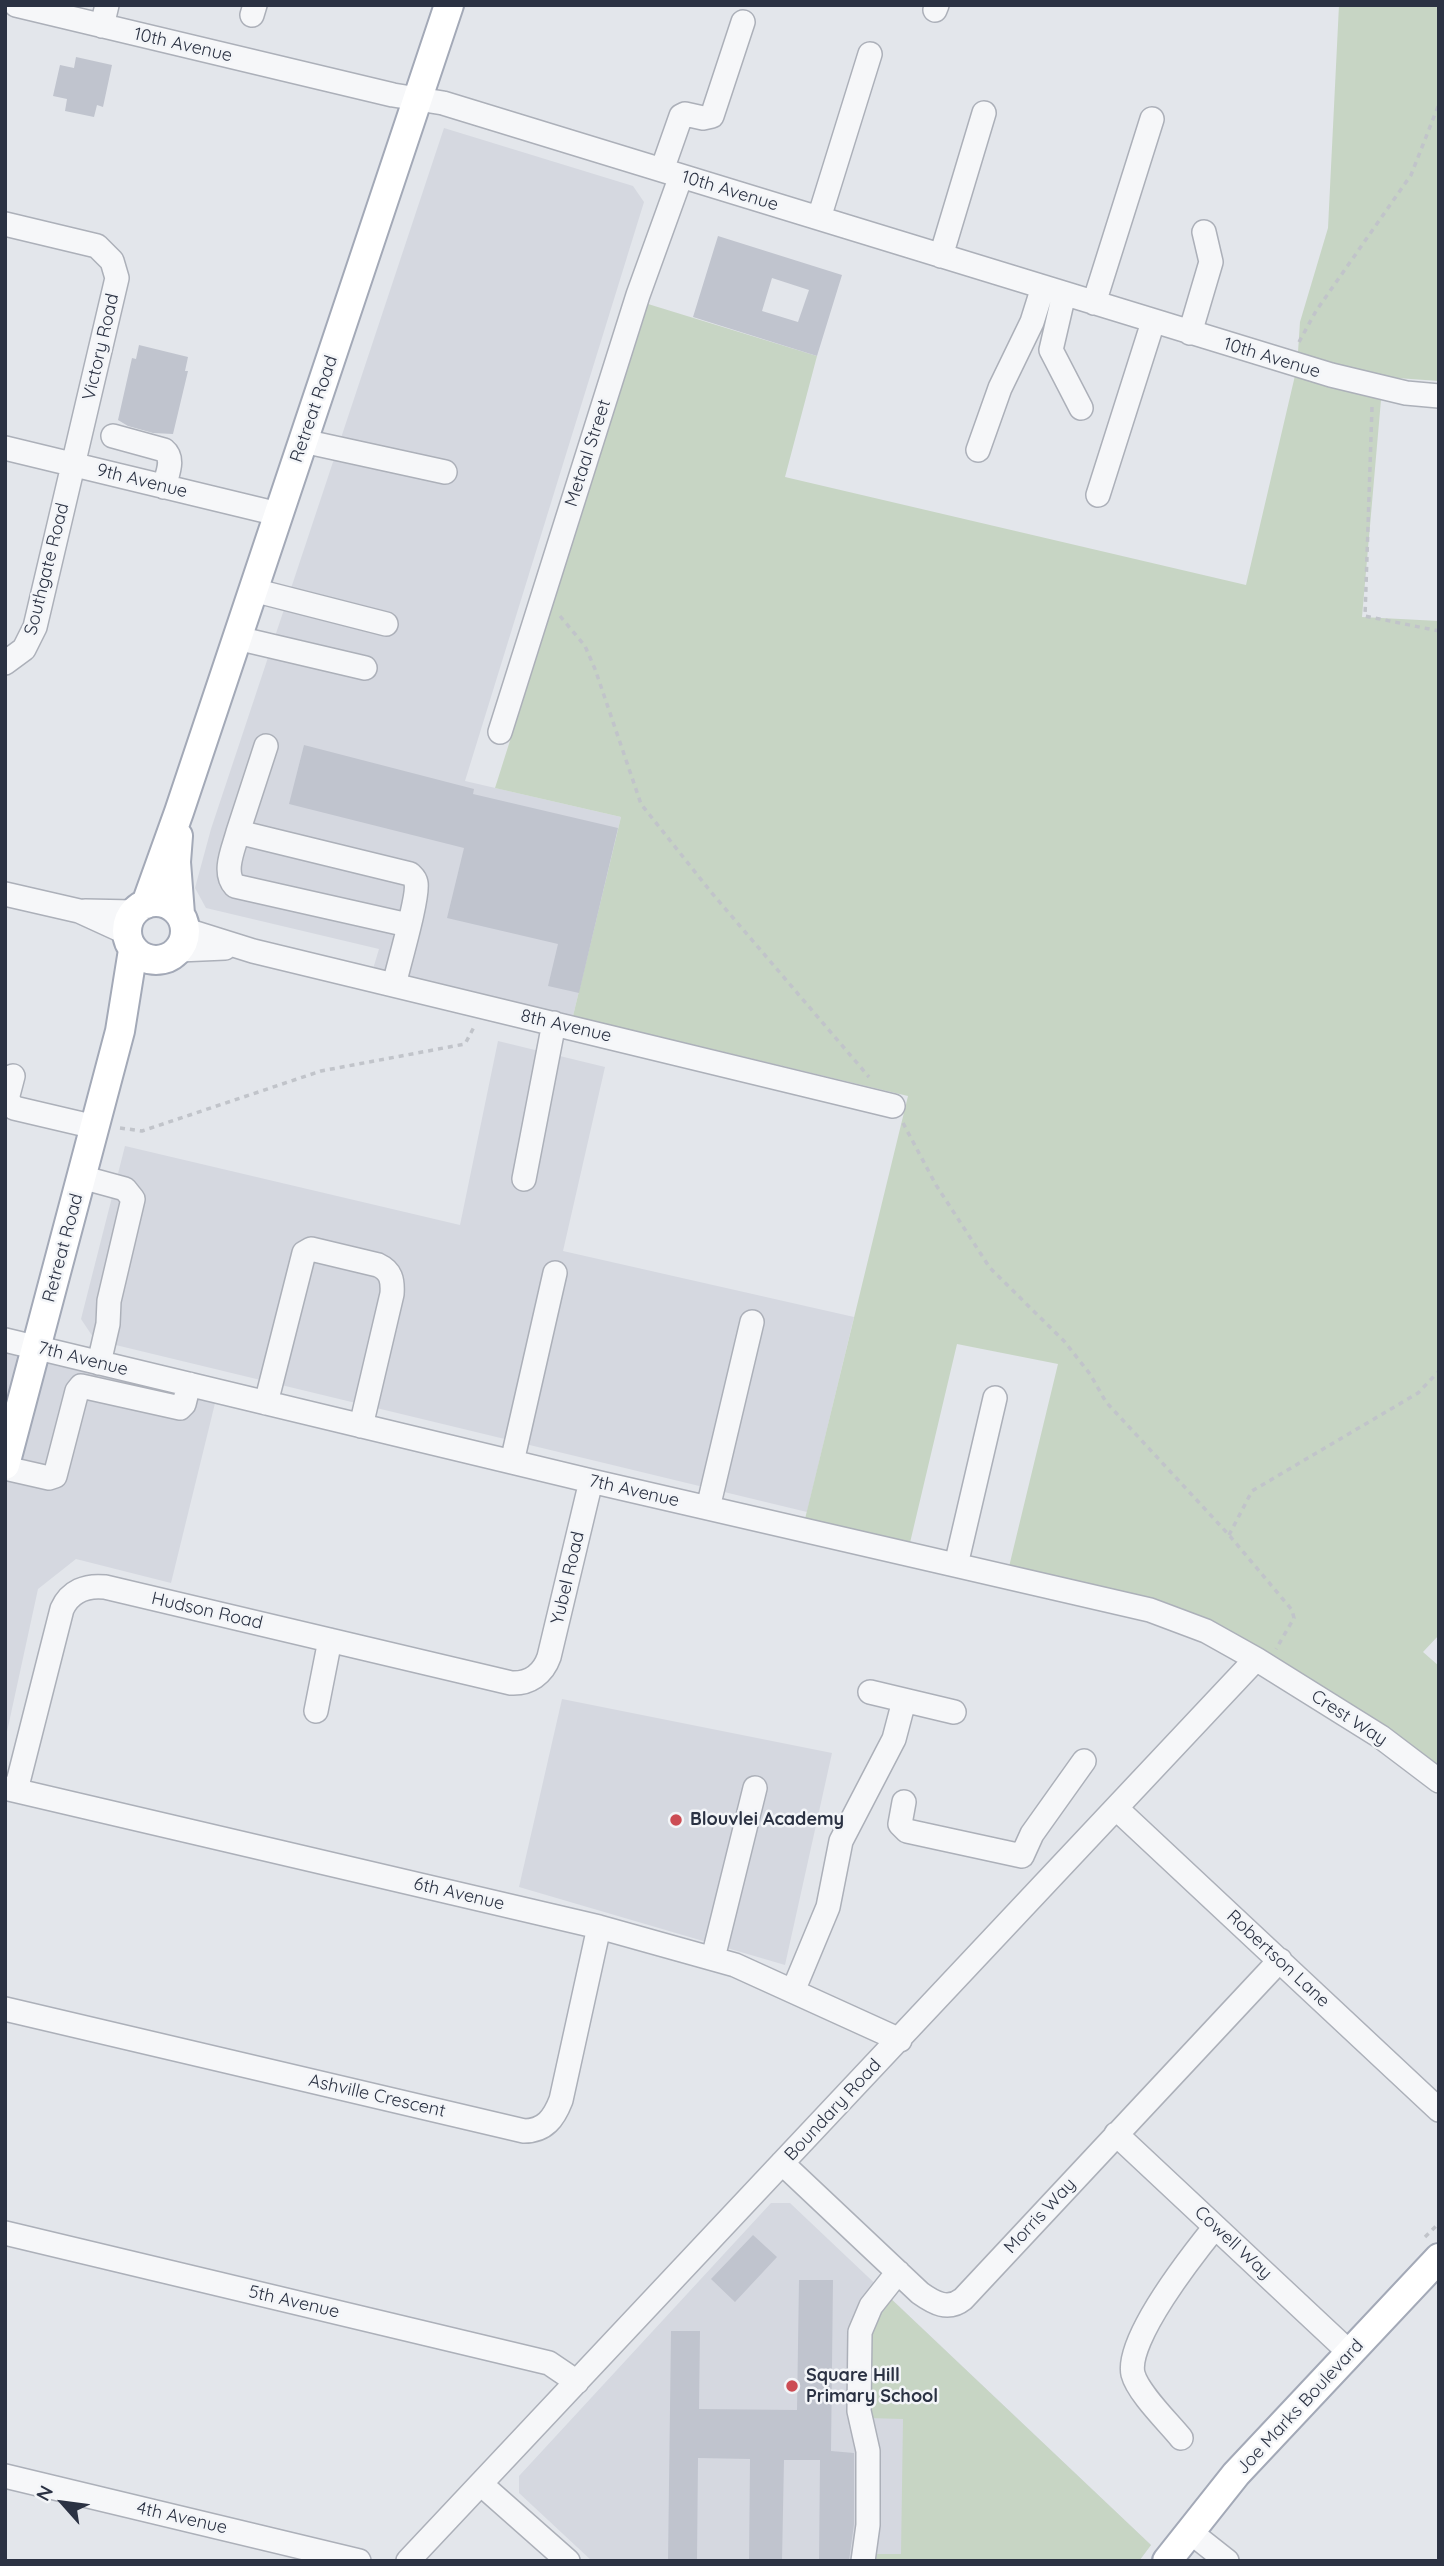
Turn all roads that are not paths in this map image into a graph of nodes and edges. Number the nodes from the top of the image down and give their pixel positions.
1 (16, 5) edge
2 (449, 5) edge
3 (105, 15) edge
4 (743, 22) dead end
5 (870, 54) dead end
6 (417, 99) junction
7 (984, 113) dead end
8 (1152, 119) dead end
9 (672, 173) junction
10 (819, 218) junction
11 (5, 224) edge
12 (1204, 232) dead end
13 (941, 256) junction
14 (1054, 291) junction
15 (1094, 303) junction
16 (1153, 322) junction
17 (1190, 333) junction
18 (1439, 396) edge
19 (1081, 408) dead end
20 (113, 436) dead end
21 (303, 442) junction
22 (5, 448) edge
23 (978, 450) dead end
24 (74, 464) junction
25 (445, 472) dead end
26 (164, 487) junction
27 (1098, 495) dead end
28 (278, 514) junction
29 (253, 590) junction
30 (386, 624) dead end
31 (237, 638) junction
32 (5, 663) edge
33 (365, 668) dead end
34 (500, 732) dead end
35 (266, 746) dead end
36 (179, 812) junction
37 (238, 832) junction
38 (5, 894) edge
39 (135, 925) junction
40 (408, 925) junction
41 (176, 938) junction
42 (394, 985) junction
43 (554, 1023) junction
44 (120, 1031) junction
45 (12, 1076) dead end
46 (893, 1106) road end
47 (105, 1127) junction
48 (82, 1177) junction
49 (524, 1179) dead end
50 (555, 1273) dead end
51 (752, 1322) dead end
52 (5, 1340) edge
53 (37, 1348) junction
54 (99, 1363) junction
55 (189, 1384) junction
56 (995, 1398) dead end
57 (266, 1403) junction
58 (361, 1426) junction
59 (512, 1462) junction
60 (5, 1466) edge
61 (591, 1481) junction
62 (708, 1507) junction
63 (956, 1565) junction
64 (330, 1640) junction
65 (1256, 1659) junction
66 (540, 1672) joint
67 (870, 1692) dead end
68 (904, 1700) junction
69 (316, 1711) dead end
70 (954, 1712) dead end
71 (1084, 1761) dead end
72 (1439, 1781) edge
73 (755, 1788) dead end
74 (11, 1789) edge
75 (904, 1802) dead end
76 (1117, 1809) junction
77 (1022, 1856) junction
78 (1048, 1881) junction
79 (599, 1927) junction
80 (713, 1958) junction
81 (1280, 1961) junction
82 (793, 1991) junction
83 (5, 2009) edge
84 (900, 2040) junction
85 (1439, 2110) edge
86 (1116, 2134) junction
87 (782, 2164) junction
88 (1215, 2227) junction
89 (5, 2233) edge
90 (1439, 2258) edge
91 (898, 2272) junction
92 (1350, 2353) junction
93 (577, 2382) junction
94 (1181, 2438) dead end
95 (5, 2476) edge
96 (482, 2485) junction
97 (1189, 2531) junction
98 (359, 2561) edge
99 (408, 2561) edge
100 (568, 2561) edge
101 (863, 2561) edge
102 (1167, 2561) edge
103 (1227, 2561) edge

1 - 3 street, 10th Avenue
2 - 6 main road, Retreat Road
3 - 6 street, 10th Avenue
4 - 9 street, Metaal Street
5 - 10 street
6 - 9 street, 10th Avenue
6 - 21 main road, Retreat Road
7 - 13 street
8 - 15 street
9 - 10 street, 10th Avenue
9 - 34 street, Metaal Street
10 - 13 street, 10th Avenue
11 - 24 street, Victory Road
12 - 17 street
13 - 14 street, 10th Avenue
14 - 15 street, 10th Avenue
14 - 19 street
14 - 23 street
15 - 16 street, 10th Avenue
16 - 17 street, 10th Avenue
16 - 27 street
17 - 18 street, 10th Avenue
20 - 26 street
21 - 25 street
21 - 28 main road, Retreat Road
22 - 24 street, 9th Avenue
24 - 26 street, 9th Avenue
24 - 32 street, Southgate Road
26 - 28 street, 9th Avenue
28 - 29 main road, Retreat Road
29 - 30 street
29 - 31 main road, Retreat Road
31 - 33 street
31 - 36 main road, Retreat Road
35 - 37 street
36 - 39 main road, Retreat Road
36 - 41 main road, Retreat Road
37 - 40 street
37 - 40 street
38 - 39 street
39 - 41 main road
39 - 41 main road
39 - 44 main road, Retreat Road
40 - 42 street
41 - 42 street, 8th Avenue
41 - 44 main road, Retreat Road
42 - 43 street, 8th Avenue
43 - 46 street, 8th Avenue
43 - 49 street
44 - 47 main road, Retreat Road
45 - 47 street
47 - 48 main road, Retreat Road
48 - 53 main road, Retreat Road
48 - 54 street
50 - 59 street
51 - 62 street
52 - 53 street, 7th Avenue
53 - 54 street, 7th Avenue
53 - 60 main road, Retreat Road
54 - 55 street, 7th Avenue
55 - 57 street, 7th Avenue
55 - 60 street
56 - 63 street
57 - 58 street, 7th Avenue
57 - 58 street
58 - 59 street, 7th Avenue
59 - 61 street, 7th Avenue
61 - 62 street, 7th Avenue
61 - 66 street, Yubel Road
62 - 63 street, 7th Avenue
63 - 65 street, 7th Avenue
64 - 66 street, Hudson Road
64 - 69 street
64 - 74 street, Hudson Road
65 - 72 street, Crest Way
65 - 76 street, Boundary Road
67 - 68 street
68 - 70 street
68 - 82 street
71 - 77 street
73 - 80 street
74 - 79 street, 6th Avenue
75 - 77 street
76 - 78 street, Boundary Road
76 - 81 street, Robertson Lane
77 - 78 street
78 - 84 street, Boundary Road
79 - 80 street, 6th Avenue
79 - 83 street, Ashville Crescent
80 - 82 street, 6th Avenue
81 - 85 street, Robertson Lane
81 - 86 street, Morris Way
82 - 84 street, 6th Avenue
84 - 87 street, Boundary Road
86 - 88 street, Cowell Way
86 - 91 street, Morris Way
87 - 91 street, Morris Way
87 - 93 street, Boundary Road
88 - 92 street, Cowell Way
88 - 94 street
89 - 93 street, 5th Avenue
90 - 92 main road, Joe Marks Boulevard
91 - 101 street
92 - 97 main road, Joe Marks Boulevard
93 - 96 street, Boundary Road
95 - 98 street, 4th Avenue
96 - 99 street, Boundary Road
96 - 100 street
97 - 102 main road, Joe Marks Boulevard
97 - 103 street

